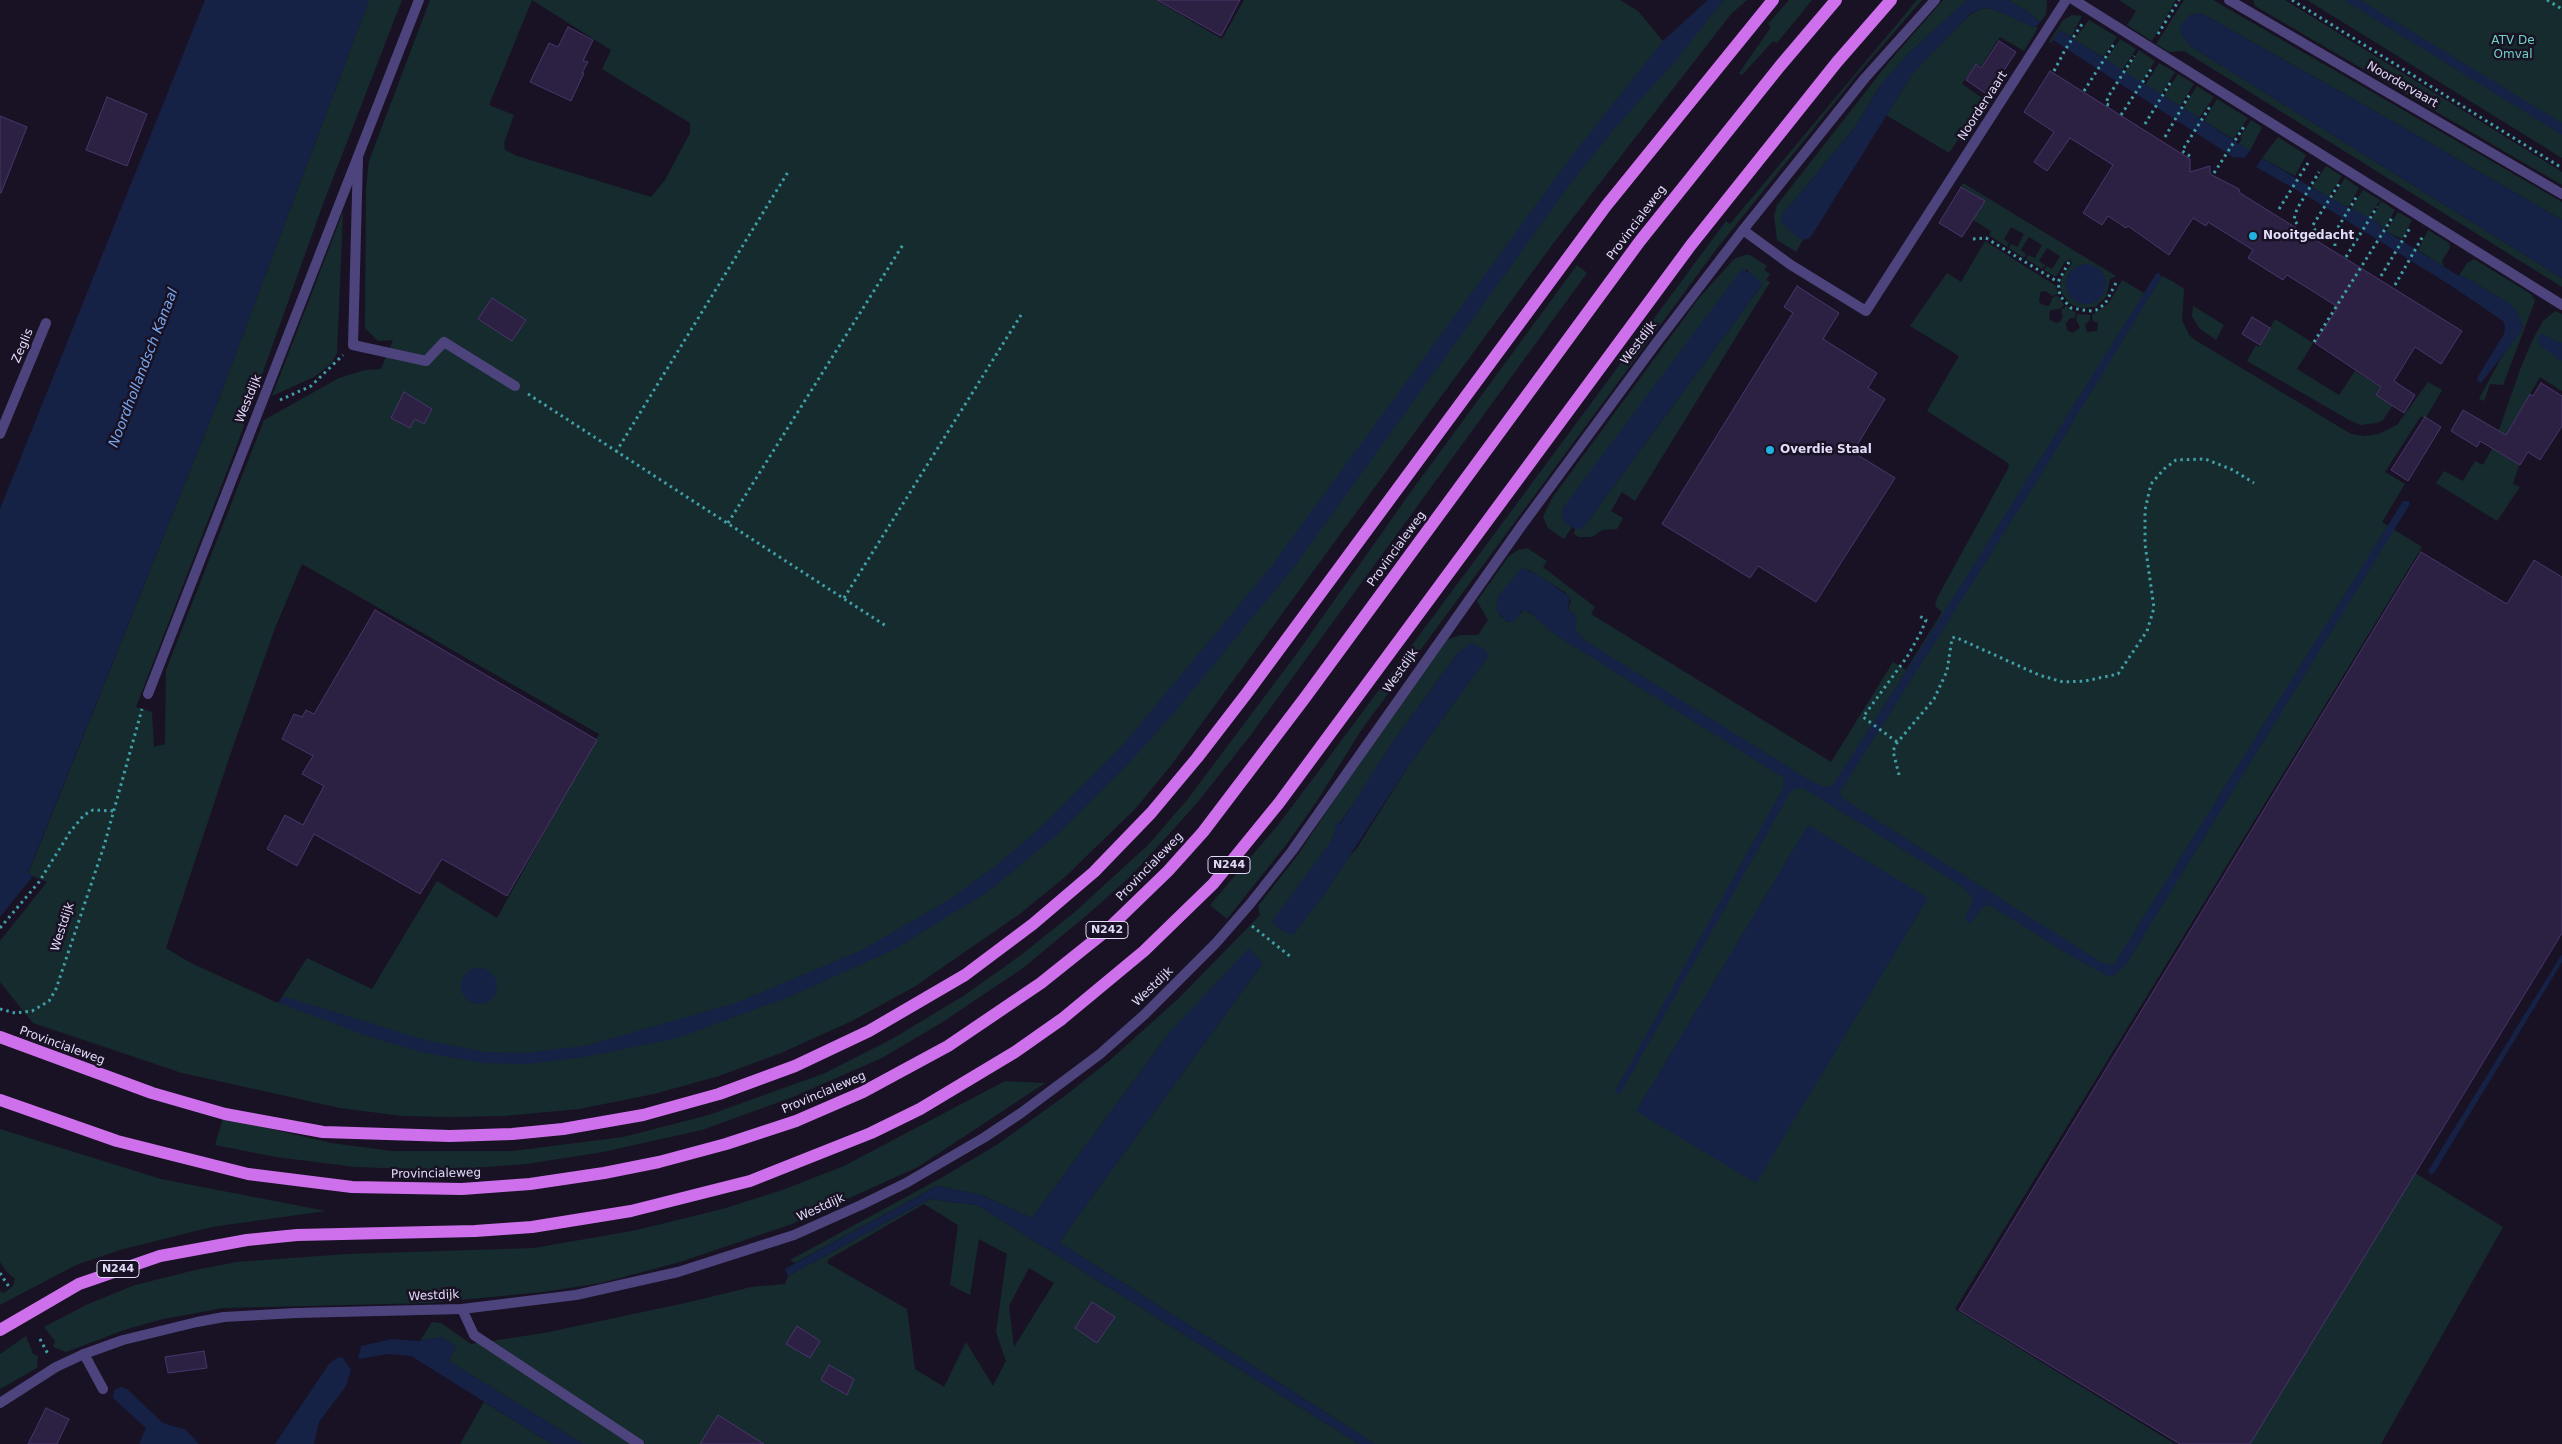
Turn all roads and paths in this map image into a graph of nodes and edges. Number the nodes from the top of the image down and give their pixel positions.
1 (419, 0) edge
2 (1773, 0) edge
3 (1836, 0) edge
4 (1891, 0) edge
5 (1935, 0) edge
6 (2066, 0) edge
7 (2074, 0) edge
8 (2179, 0) edge
9 (2229, 0) edge
10 (2292, 0) edge
11 (2548, 0) edge
12 (2562, 9) edge
13 (2074, 36) dead end
14 (2150, 47) junction
15 (2161, 55) junction
16 (2106, 56) dead end
17 (2125, 69) dead end
18 (2054, 71) dead end
19 (2084, 91) dead end
20 (2164, 92) dead end
21 (2109, 105) dead end
22 (2182, 106) dead end
23 (2121, 115) dead end
24 (2204, 117) dead end
25 (2145, 124) dead end
26 (2238, 136) dead end
27 (2166, 137) dead end
28 (358, 155) junction
29 (2190, 156) dead end
30 (2562, 168) edge
31 (788, 172) dead end
32 (2214, 173) dead end
33 (2300, 176) dead end
34 (2313, 182) dead end
35 (2562, 194) edge
36 (2332, 195) dead end
37 (2351, 206) dead end
38 (2279, 209) dead end
39 (2371, 217) dead end
40 (2297, 224) dead end
41 (2386, 228) dead end
42 (1743, 230) junction
43 (2406, 236) dead end
44 (1973, 239) dead end
45 (2320, 240) dead end
46 (904, 243) dead end
47 (2335, 246) dead end
48 (2417, 248) dead end
49 (2346, 257) dead end
50 (2069, 262) dead end
51 (2381, 276) dead end
52 (2117, 281) dead end
53 (2058, 282) junction
54 (2395, 285) dead end
55 (2562, 304) edge
56 (1022, 315) dead end
57 (46, 323) dead end
58 (2314, 342) dead end
59 (353, 345) junction
60 (515, 386) joint
61 (261, 408) junction
62 (0, 434) edge
63 (616, 452) junction
64 (2254, 483) dead end
65 (728, 524) junction
66 (844, 598) junction
67 (1918, 615) dead end
68 (886, 626) dead end
69 (148, 694) joint
70 (1897, 742) junction
71 (1899, 775) dead end
72 (114, 811) junction
73 (1240, 917) junction
74 (0, 928) edge
75 (1291, 957) dead end
76 (0, 1009) edge
77 (0, 1037) edge
78 (0, 1100) edge
79 (0, 1273) edge
80 (9, 1287) dead end
81 (462, 1309) junction
82 (0, 1330) edge
83 (84, 1354) junction
84 (103, 1389) dead end
85 (0, 1402) edge
86 (639, 1444) edge

1 - 28 street, Westdijk
2 - 77 main road, Provincialeweg
3 - 78 main road, Provincialeweg / N242
4 - 82 main road, Westdijk / N244
5 - 42 street, Westdijk
6 - 42 street, Noordervaart
7 - 14 street
8 - 14 path
9 - 35 street, Noordervaart
10 - 30 path, Noordervaart
11 - 12 path
13 - 18 path
14 - 15 street
15 - 23 path
15 - 55 street
16 - 19 path
17 - 21 path
20 - 25 path
22 - 27 path
24 - 29 path
26 - 32 path
28 - 59 street
28 - 61 street, Westdijk
31 - 63 path
33 - 38 path
34 - 40 path
36 - 45 path
37 - 47 path
39 - 49 path
41 - 58 path
42 - 73 street, Westdijk
43 - 51 path
44 - 53 path
46 - 65 path
48 - 54 path
50 - 53 path
52 - 53 path
56 - 66 path
57 - 62 street, Zeglis
59 - 60 street
59 - 61 path
60 - 63 path
61 - 69 street, Westdijk
63 - 65 path
64 - 70 path
65 - 66 path
66 - 68 path
67 - 70 path
69 - 72 path, Westdijk
70 - 71 path
72 - 74 path
72 - 76 path, Westdijk
73 - 75 path
73 - 81 street, Westdijk
79 - 80 path
81 - 83 street, Westdijk
81 - 86 street
83 - 84 street
83 - 85 street, Westdijk

